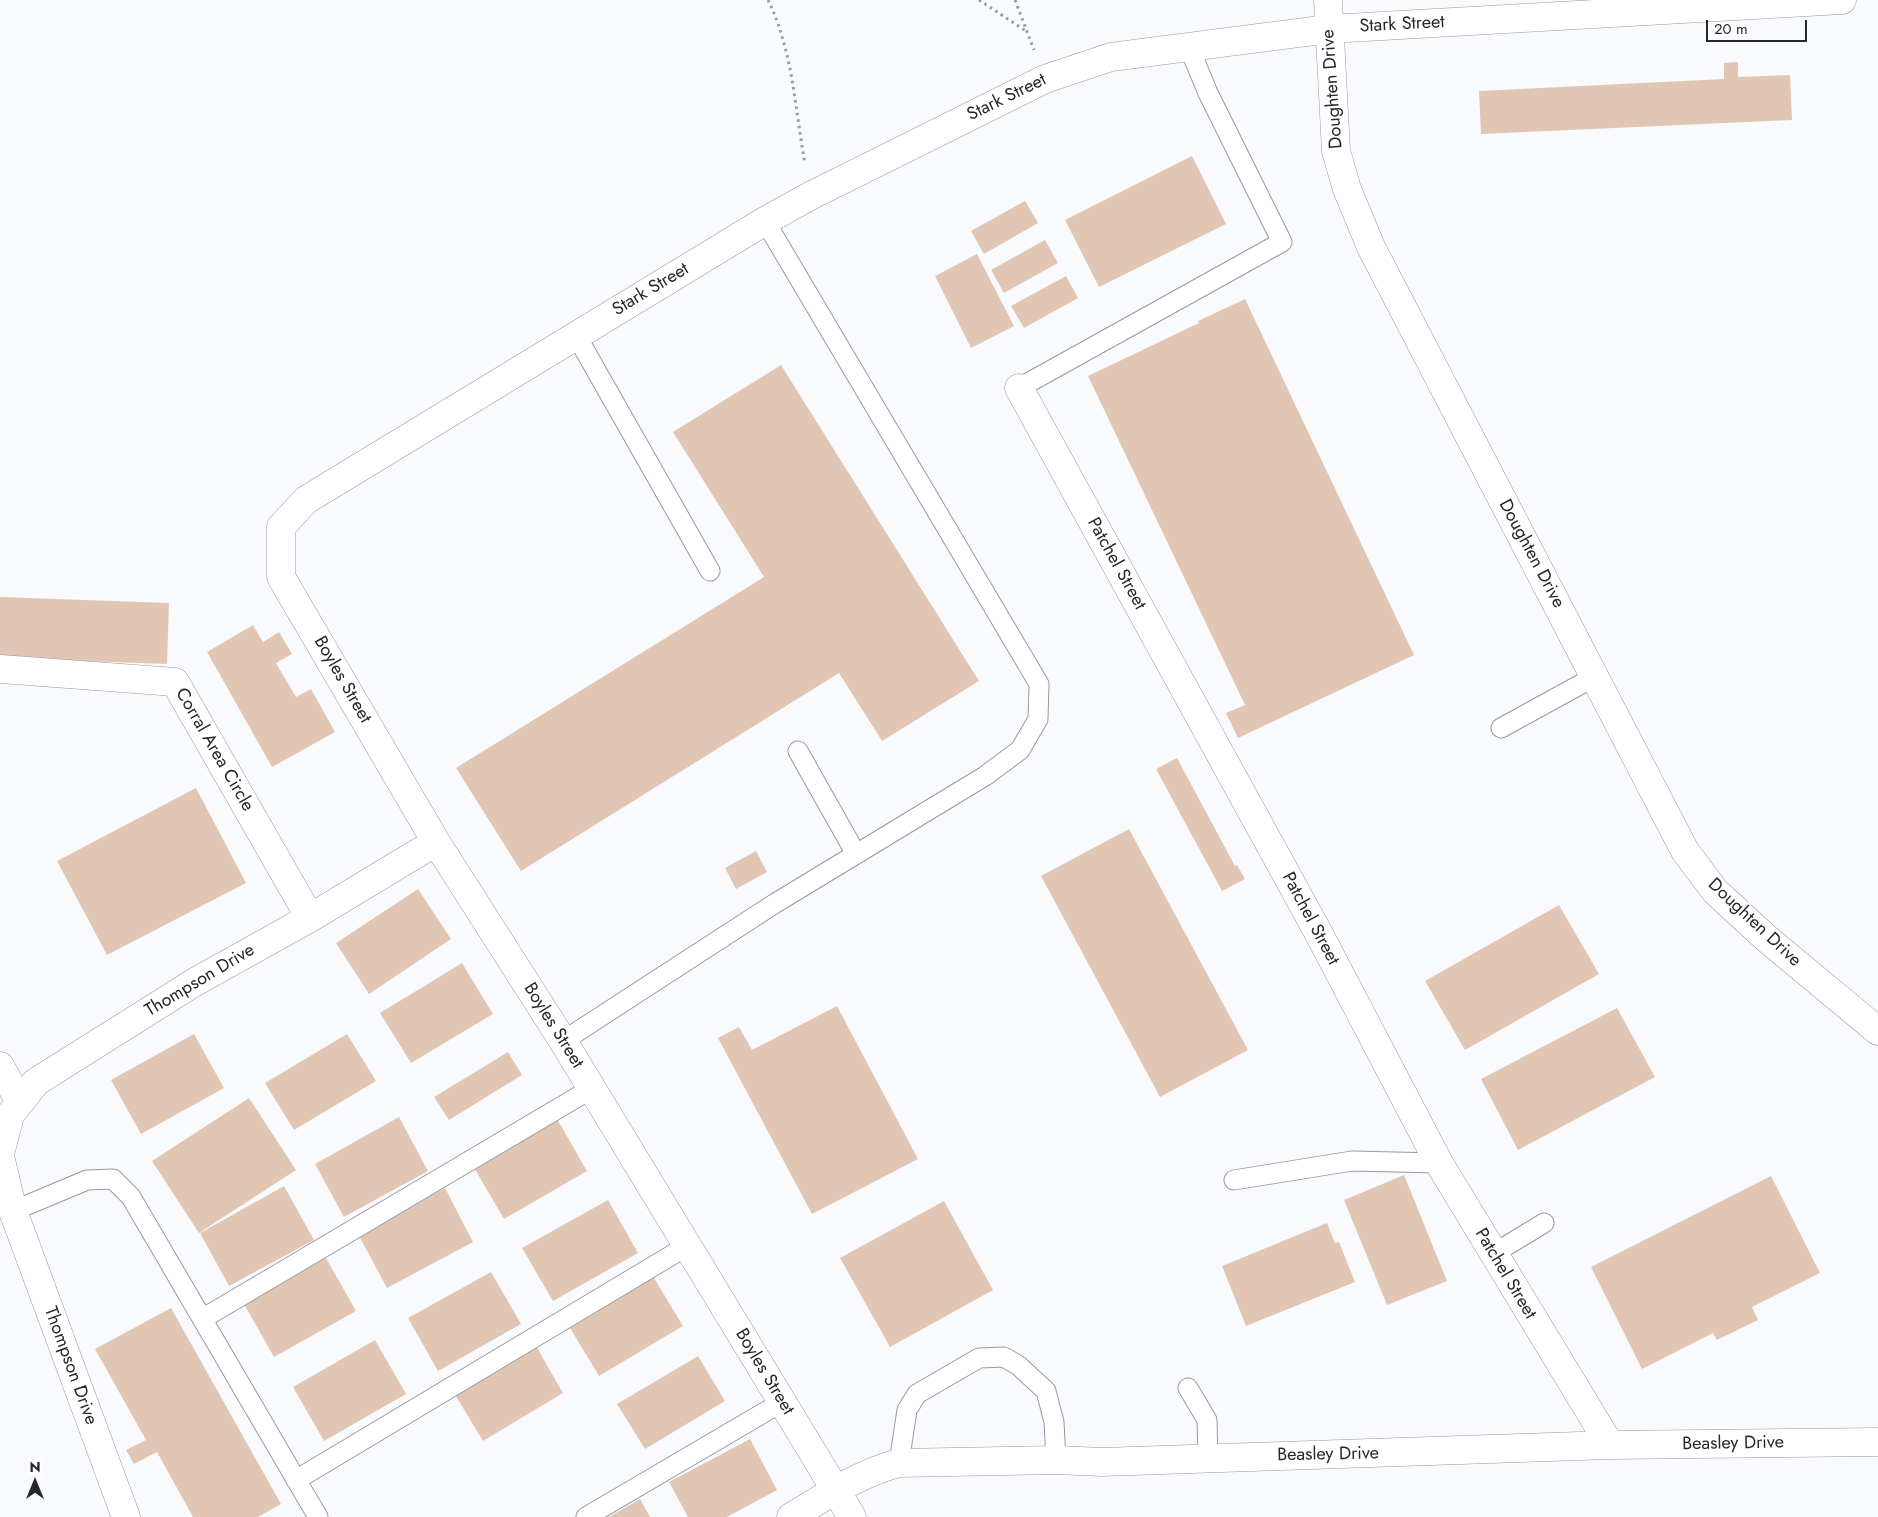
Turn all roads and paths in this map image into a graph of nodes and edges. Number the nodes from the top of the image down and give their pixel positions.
1 (768, 0) edge
2 (979, 0) edge
3 (1014, 0) edge
4 (1328, 0) edge
5 (1842, 0) edge
6 (1329, 30) junction
7 (1026, 31) junction
8 (1189, 47) junction
9 (1045, 79) junction
10 (810, 196) junction
11 (765, 221) junction
12 (576, 335) junction
13 (1019, 388) joint
14 (281, 527) joint
15 (710, 571) dead end
16 (0, 669) edge
17 (1594, 676) junction
18 (1501, 728) dead end
19 (798, 751) dead end
20 (436, 842) junction
21 (856, 854) junction
22 (310, 918) junction
23 (1878, 1031) edge
24 (563, 1041) junction
25 (0, 1066) edge
26 (591, 1089) junction
27 (20, 1102) junction
28 (0, 1155) edge
29 (1439, 1163) junction
30 (1234, 1180) dead end
31 (13, 1211) junction
32 (1544, 1223) dead end
33 (688, 1246) junction
34 (1493, 1254) junction
35 (202, 1319) junction
36 (1188, 1388) dead end
37 (782, 1402) junction
38 (1878, 1442) edge
39 (1610, 1445) junction
40 (1208, 1458) junction
41 (1056, 1460) junction
42 (899, 1463) junction
43 (296, 1480) junction
44 (836, 1490) junction
45 (126, 1517) edge
46 (318, 1517) edge
47 (586, 1517) edge
48 (791, 1517) edge
49 (852, 1517) edge

1 - 10 path
2 - 7 path
3 - 7 path
4 - 6 street, Doughten Drive
5 - 6 street, Stark Street
6 - 8 street, Stark Street
6 - 17 street, Doughten Drive
7 - 9 path
8 - 9 street, Stark Street
8 - 13 lane
9 - 10 street, Stark Street
10 - 11 street, Stark Street
11 - 12 street, Stark Street
11 - 21 lane
12 - 14 street, Stark Street
12 - 15 lane
13 - 29 street, Patchel Street
14 - 20 street, Boyles Street
16 - 22 street, Corral Area Circle
17 - 18 lane
17 - 23 street, Doughten Drive
19 - 21 lane
20 - 22 street, Thompson Drive
20 - 24 street, Boyles Street
21 - 24 lane
22 - 27 street, Thompson Drive
24 - 26 street, Boyles Street
25 - 27 street
26 - 33 street, Boyles Street
26 - 35 lane
27 - 28 street, Thompson Drive
28 - 31 street, Thompson Drive
29 - 30 lane
29 - 34 street, Patchel Street
31 - 35 lane
31 - 45 street, Thompson Drive
32 - 34 lane
33 - 37 street, Boyles Street
33 - 43 lane
34 - 39 street, Patchel Street
35 - 43 lane
36 - 40 lane
37 - 44 street, Boyles Street
37 - 47 lane
38 - 39 street, Beasley Drive
39 - 40 street, Beasley Drive
40 - 41 street, Beasley Drive
41 - 42 street, Beasley Drive
41 - 42 lane
42 - 44 street, Beasley Drive
43 - 46 lane
44 - 48 street, Beasley Drive
44 - 49 street, Boyles Street

